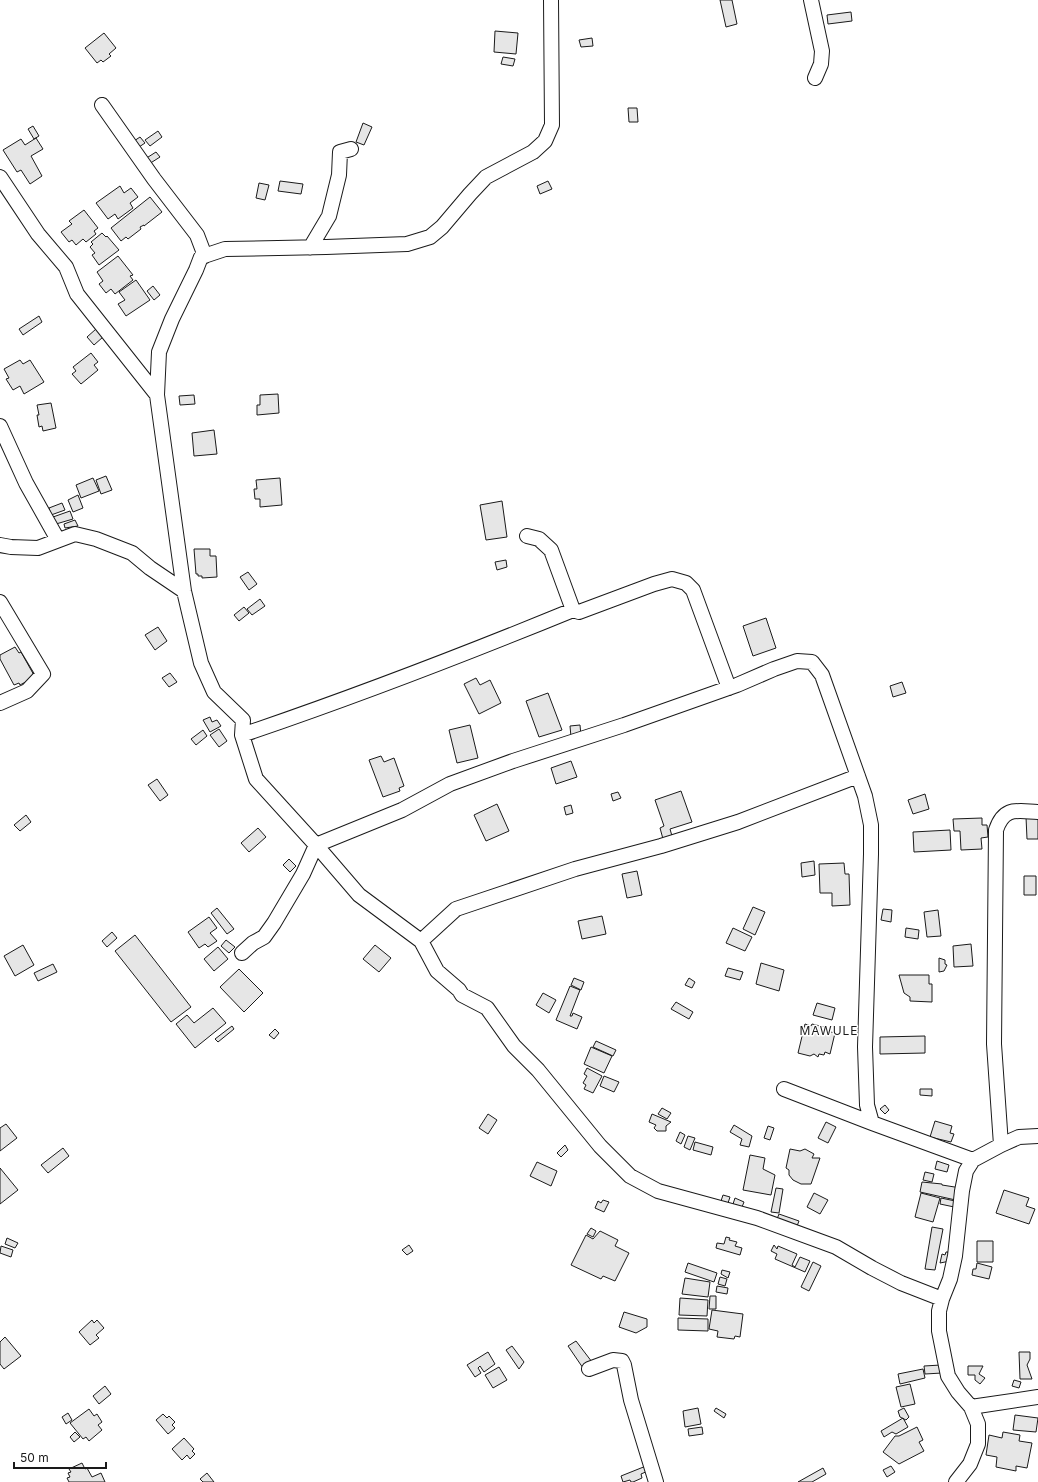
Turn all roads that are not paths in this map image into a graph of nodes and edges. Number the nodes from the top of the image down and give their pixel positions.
1 (551, 0) edge
2 (811, 0) edge
3 (815, 78) dead end
4 (102, 105) dead end
5 (351, 149) dead end
6 (0, 177) edge
7 (310, 248) junction
8 (205, 256) junction
9 (157, 395) junction
10 (0, 426) edge
11 (527, 536) dead end
12 (58, 540) junction
13 (0, 545) edge
14 (184, 591) junction
15 (0, 602) edge
16 (573, 610) junction
17 (729, 688) junction
18 (0, 704) edge
19 (242, 735) junction
20 (858, 776) junction
21 (1038, 812) edge
22 (316, 845) junction
23 (421, 941) junction
24 (242, 953) dead end
25 (784, 1089) dead end
26 (872, 1123) junction
27 (1038, 1136) edge
28 (1000, 1145) junction
29 (973, 1160) junction
30 (942, 1299) junction
31 (590, 1369) dead end
32 (1038, 1397) edge
33 (971, 1407) junction
34 (656, 1482) edge
35 (956, 1482) edge

1 - 7 street
2 - 3 street
4 - 8 street
5 - 7 street
6 - 9 street
7 - 8 street
8 - 9 street
9 - 14 street
10 - 12 street
11 - 16 street
12 - 13 street
12 - 14 street
14 - 19 street
15 - 18 street
16 - 17 street
16 - 19 street
17 - 20 street
17 - 22 street
19 - 22 street
20 - 23 street
20 - 26 street
21 - 28 street
22 - 23 street
22 - 24 street
23 - 30 street
25 - 26 street
26 - 29 street
27 - 28 street
28 - 29 street
29 - 30 street
30 - 33 street
31 - 34 street
32 - 33 street
33 - 35 street

